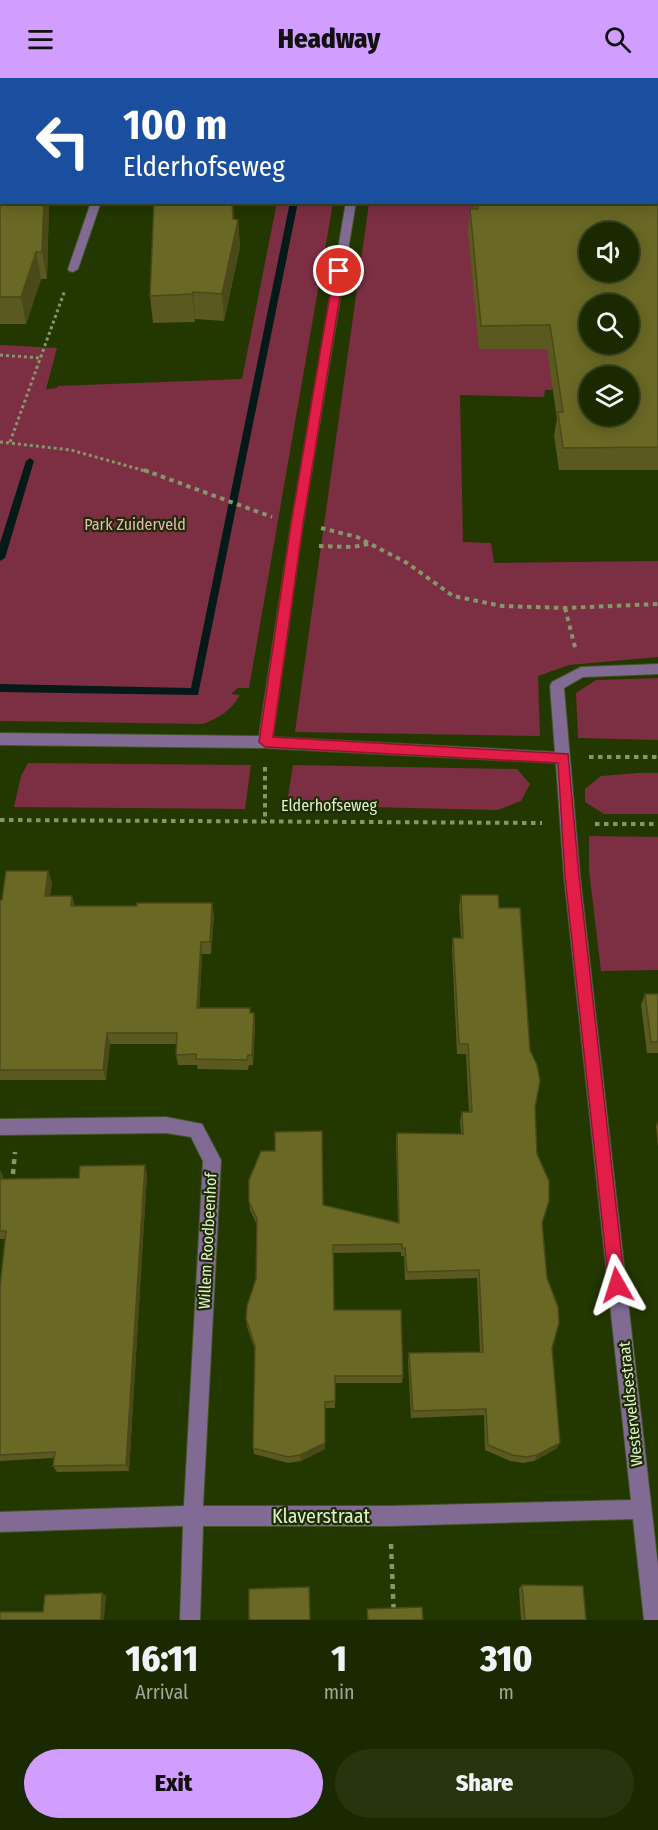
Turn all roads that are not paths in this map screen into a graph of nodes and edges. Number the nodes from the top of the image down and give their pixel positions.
1 (95, 204) edge
2 (351, 204) edge
3 (73, 269) road end
4 (658, 669) edge
5 (0, 739) edge
6 (265, 742) junction
7 (564, 758) junction
8 (9, 1127) edge
9 (642, 1509) junction
10 (193, 1516) junction
11 (0, 1522) edge
12 (190, 1620) edge
13 (654, 1620) edge

1 - 3 street
2 - 6 street
4 - 7 street
5 - 6 street
6 - 7 street
7 - 9 street, Westerveldsestraat
8 - 10 street, Willem Roodbeenhof
9 - 10 street, Klaverstraat
9 - 13 street, Westerveldsestraat
10 - 11 street, Klaverstraat
10 - 12 street

